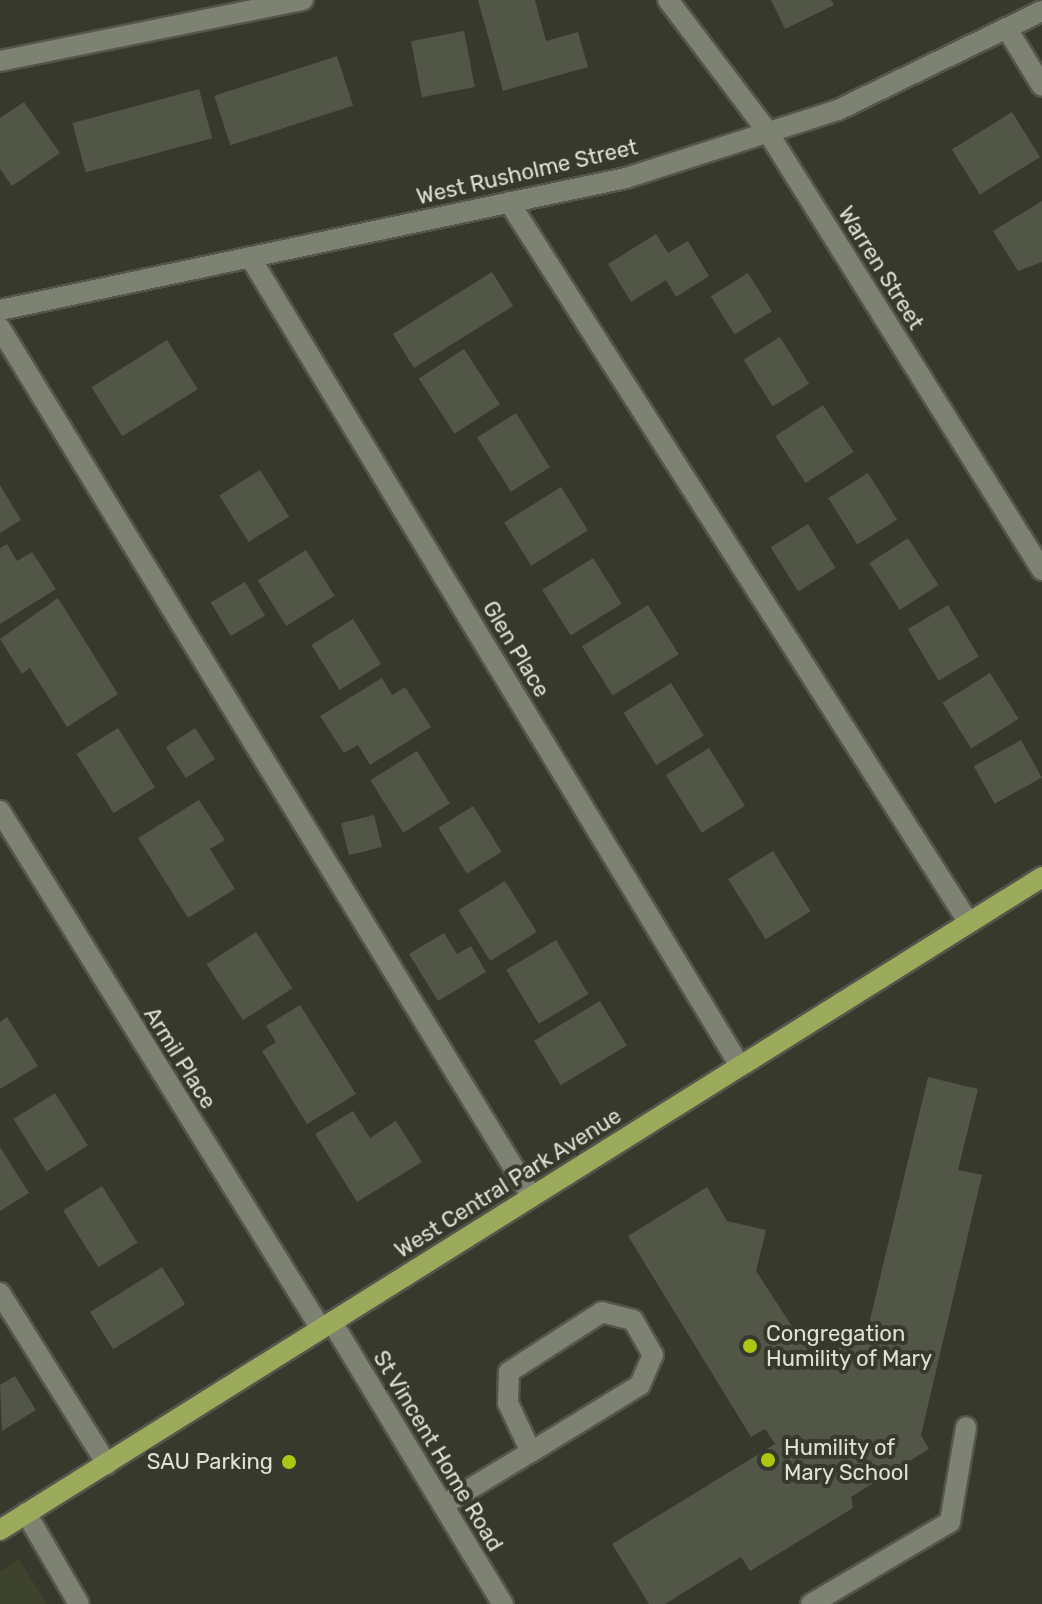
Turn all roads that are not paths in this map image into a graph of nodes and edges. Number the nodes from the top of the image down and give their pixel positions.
1 (303, 0) edge
2 (668, 0) edge
3 (1042, 11) edge
4 (1009, 32) junction
5 (0, 61) edge
6 (1042, 86) edge
7 (767, 131) junction
8 (509, 202) junction
9 (250, 257) junction
10 (0, 310) edge
11 (0, 328) edge
12 (1042, 570) edge
13 (0, 811) edge
14 (1042, 877) edge
15 (969, 923) junction
16 (740, 1066) junction
17 (531, 1196) junction
18 (0, 1293) edge
19 (326, 1326) junction
20 (966, 1427) dead end
21 (531, 1452) junction
22 (107, 1464) junction
23 (443, 1505) junction
24 (26, 1513) junction
25 (0, 1530) edge
26 (79, 1604) edge
27 (503, 1604) edge
28 (811, 1604) edge

1 - 5 street
2 - 7 street, Warren Street
3 - 4 street, West Rusholme Street
4 - 6 street
4 - 7 street, West Rusholme Street
7 - 8 street, West Rusholme Street
7 - 12 street, Warren Street
8 - 9 street, West Rusholme Street
8 - 15 street
9 - 10 street, West Rusholme Street
9 - 16 street, Glen Place
11 - 17 street
13 - 19 street, Armil Place
14 - 15 main road, West Central Park Avenue
15 - 16 main road, West Central Park Avenue
16 - 17 main road, West Central Park Avenue
17 - 19 main road, West Central Park Avenue
18 - 22 street
19 - 22 main road, West Central Park Avenue
19 - 23 street, St Vincent Home Road
20 - 28 street
21 - 21 street
21 - 23 street
22 - 24 main road, West Central Park Avenue
23 - 27 street, St Vincent Home Road
24 - 25 main road, West Central Park Avenue
24 - 26 street

